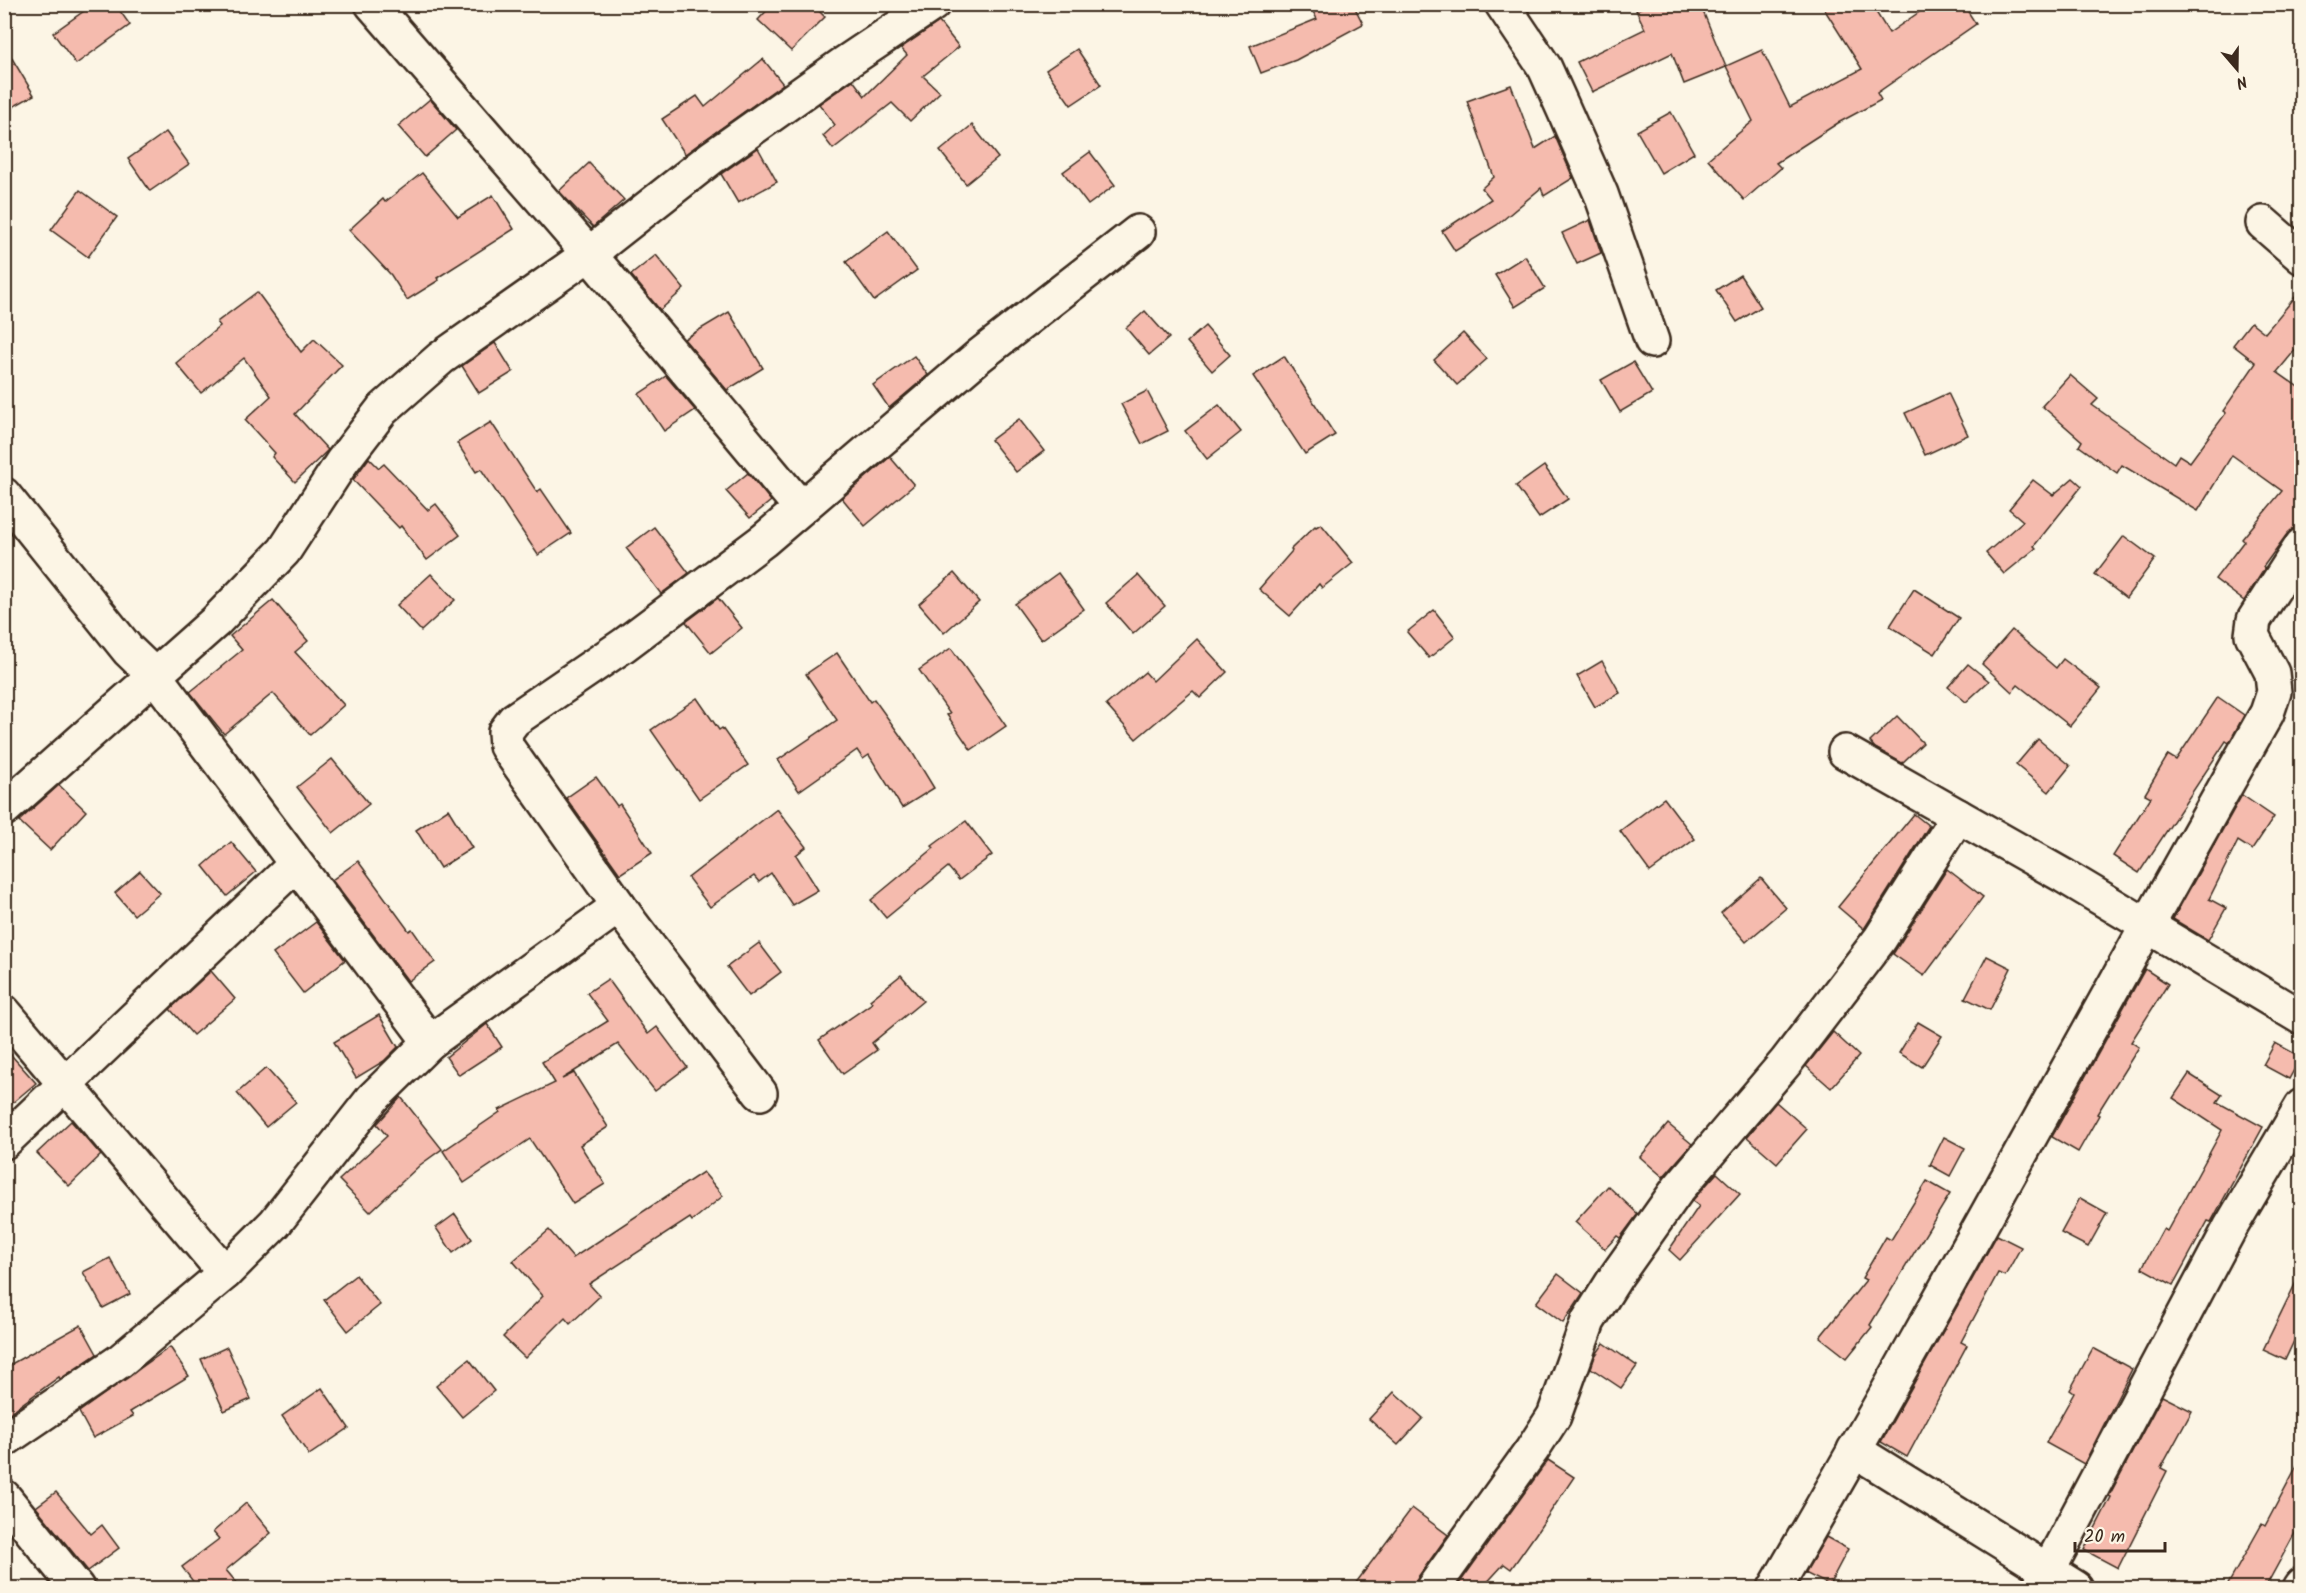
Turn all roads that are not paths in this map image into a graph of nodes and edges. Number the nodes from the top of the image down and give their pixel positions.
1 (372, 4) edge
2 (933, 4) edge
3 (1502, 4) edge
4 (2263, 223) dead end
5 (1138, 232) dead end
6 (589, 254) junction
7 (2301, 256) edge
8 (1652, 340) dead end
9 (4, 495) edge
10 (801, 508) junction
11 (2301, 545) edge
12 (155, 676) junction
13 (1845, 752) dead end
14 (4, 809) edge
15 (1958, 816) junction
16 (295, 865) junction
17 (619, 906) junction
18 (2146, 925) junction
19 (4, 1012) edge
20 (2301, 1018) edge
21 (430, 1042) junction
22 (65, 1085) junction
23 (760, 1093) dead end
24 (2301, 1106) edge
25 (4, 1142) edge
26 (225, 1273) junction
27 (4, 1440) edge
28 (1854, 1450) junction
29 (4, 1497) edge
30 (2043, 1580) edge
31 (76, 1588) edge
32 (1433, 1588) edge
33 (1775, 1588) edge
34 (2076, 1588) edge

1 - 6 street
2 - 6 street
3 - 8 street
4 - 7 street
5 - 10 street
6 - 10 street
6 - 12 street
9 - 12 street
10 - 17 street
11 - 18 street
12 - 14 street
12 - 16 street
13 - 15 street
15 - 18 street
15 - 32 street
16 - 21 street
16 - 22 street
17 - 21 street
17 - 23 street
18 - 20 street
18 - 28 street
19 - 22 street
21 - 26 street
22 - 25 street
22 - 26 street
24 - 30 street
26 - 27 street
28 - 30 street
28 - 33 street
29 - 31 street
30 - 34 street

